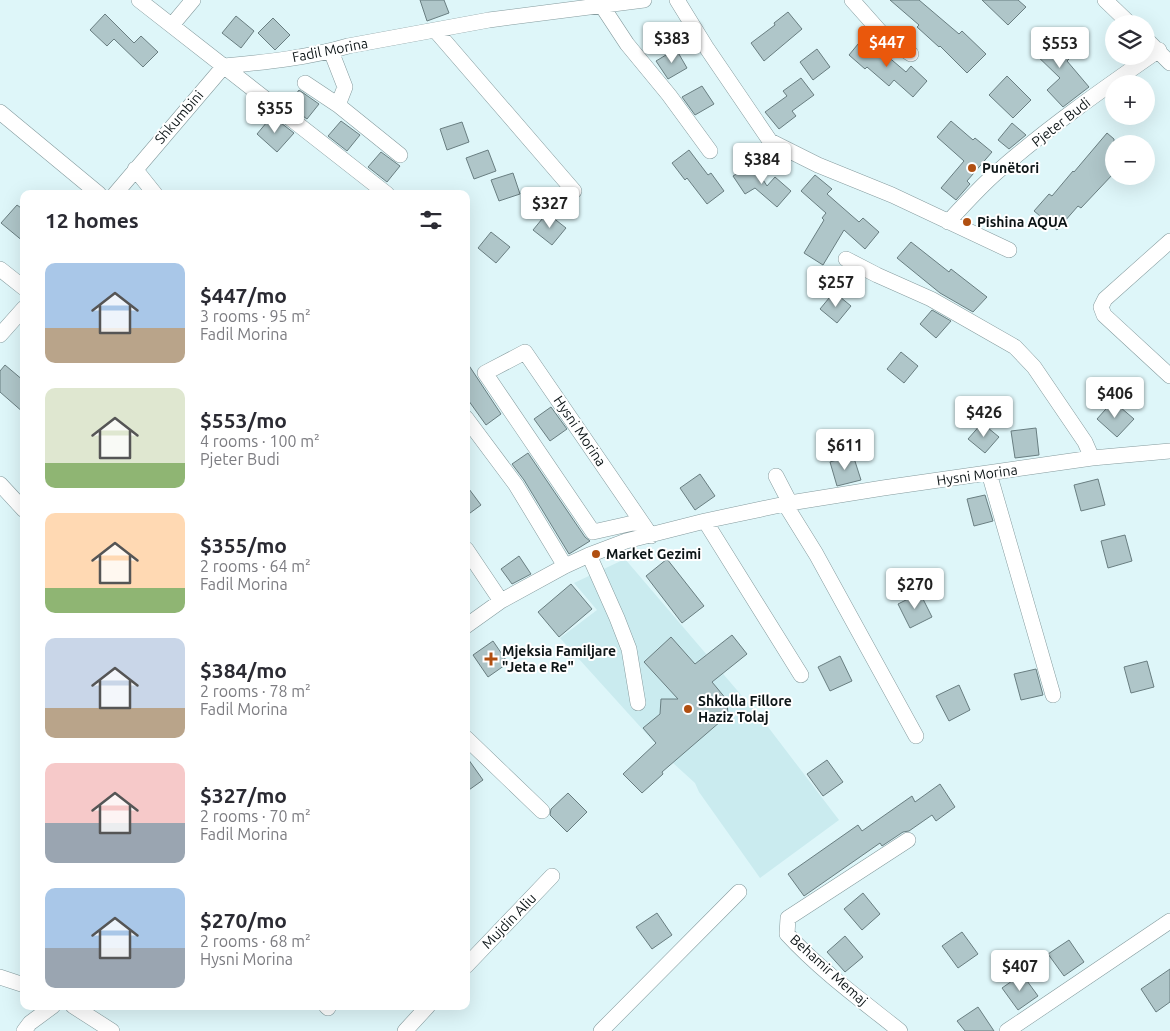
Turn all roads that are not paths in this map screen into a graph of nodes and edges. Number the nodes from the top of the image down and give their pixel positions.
1 (139, 0) edge
2 (194, 0) edge
3 (644, 0) edge
4 (677, 0) edge
5 (852, 0) edge
6 (1107, 1) edge
7 (570, 4) edge
8 (602, 6) junction
9 (1121, 15) edge
10 (172, 26) junction
11 (435, 30) junction
12 (1155, 46) edge
13 (1159, 50) junction
14 (331, 51) junction
15 (910, 54) dead end
16 (1170, 63) edge
17 (224, 66) junction
18 (304, 83) dead end
19 (338, 105) junction
20 (0, 112) edge
21 (710, 151) dead end
22 (400, 155) dead end
23 (135, 169) junction
24 (95, 190) edge
25 (118, 190) edge
26 (151, 190) edge
27 (382, 190) edge
28 (574, 191) dead end
29 (948, 222) junction
30 (1170, 241) edge
31 (1009, 250) dead end
32 (846, 259) dead end
33 (0, 269) edge
34 (20, 285) edge
35 (20, 312) edge
36 (0, 335) edge
37 (1170, 376) edge
38 (470, 423) edge
39 (1170, 452) edge
40 (1092, 458) junction
41 (989, 473) junction
42 (776, 476) dead end
43 (0, 484) edge
44 (788, 503) junction
45 (20, 506) edge
46 (705, 521) junction
47 (647, 530) junction
48 (470, 555) edge
49 (589, 555) junction
50 (565, 566) junction
51 (501, 601) junction
52 (470, 623) edge
53 (801, 675) dead end
54 (1053, 695) dead end
55 (638, 702) dead end
56 (916, 736) dead end
57 (470, 742) edge
58 (542, 811) dead end
59 (908, 840) dead end
60 (552, 876) dead end
61 (739, 892) dead end
62 (1170, 921) edge
63 (470, 962) edge
64 (0, 977) edge
65 (20, 984) edge
66 (48, 1010) edge
67 (79, 1010) edge
68 (424, 1010) edge
69 (24, 1031) edge
70 (112, 1031) edge
71 (404, 1031) edge
72 (601, 1031) edge
73 (900, 1031) edge
74 (1007, 1031) edge

1 - 10 street
2 - 10 street
3 - 8 street, Fadil Morina
4 - 29 street
5 - 15 street
6 - 9 street
7 - 8 street, Fadil Morina
7 - 11 street, Fadil Morina
8 - 21 street
10 - 17 street
11 - 14 street, Fadil Morina
11 - 28 street
12 - 13 street
13 - 16 street
13 - 29 street, Pjeter Budi
14 - 17 street, Fadil Morina
14 - 19 street
17 - 23 street, Shkumbini
17 - 27 street
18 - 19 street
19 - 22 street
20 - 24 street
23 - 25 street, Shkumbini
23 - 26 street
29 - 31 street
30 - 37 street
32 - 40 street
33 - 34 street
35 - 36 street
38 - 50 street
39 - 40 street, Hysni Morina
40 - 41 street, Hysni Morina
41 - 44 street, Hysni Morina
41 - 54 street
42 - 44 street
43 - 45 street
44 - 46 street, Hysni Morina
44 - 56 street
46 - 47 street, Hysni Morina
46 - 53 street
47 - 47 street, Hysni Morina
47 - 49 street, Hysni Morina
48 - 51 street
49 - 50 street, Hysni Morina
49 - 55 street
50 - 51 street, Hysni Morina
51 - 52 street, Hysni Morina
57 - 58 street
59 - 73 street, Behamir Memaj
60 - 63 street, Mujdin Aliu
61 - 72 street
62 - 74 street
64 - 65 street
66 - 69 street
67 - 70 street
68 - 71 street

